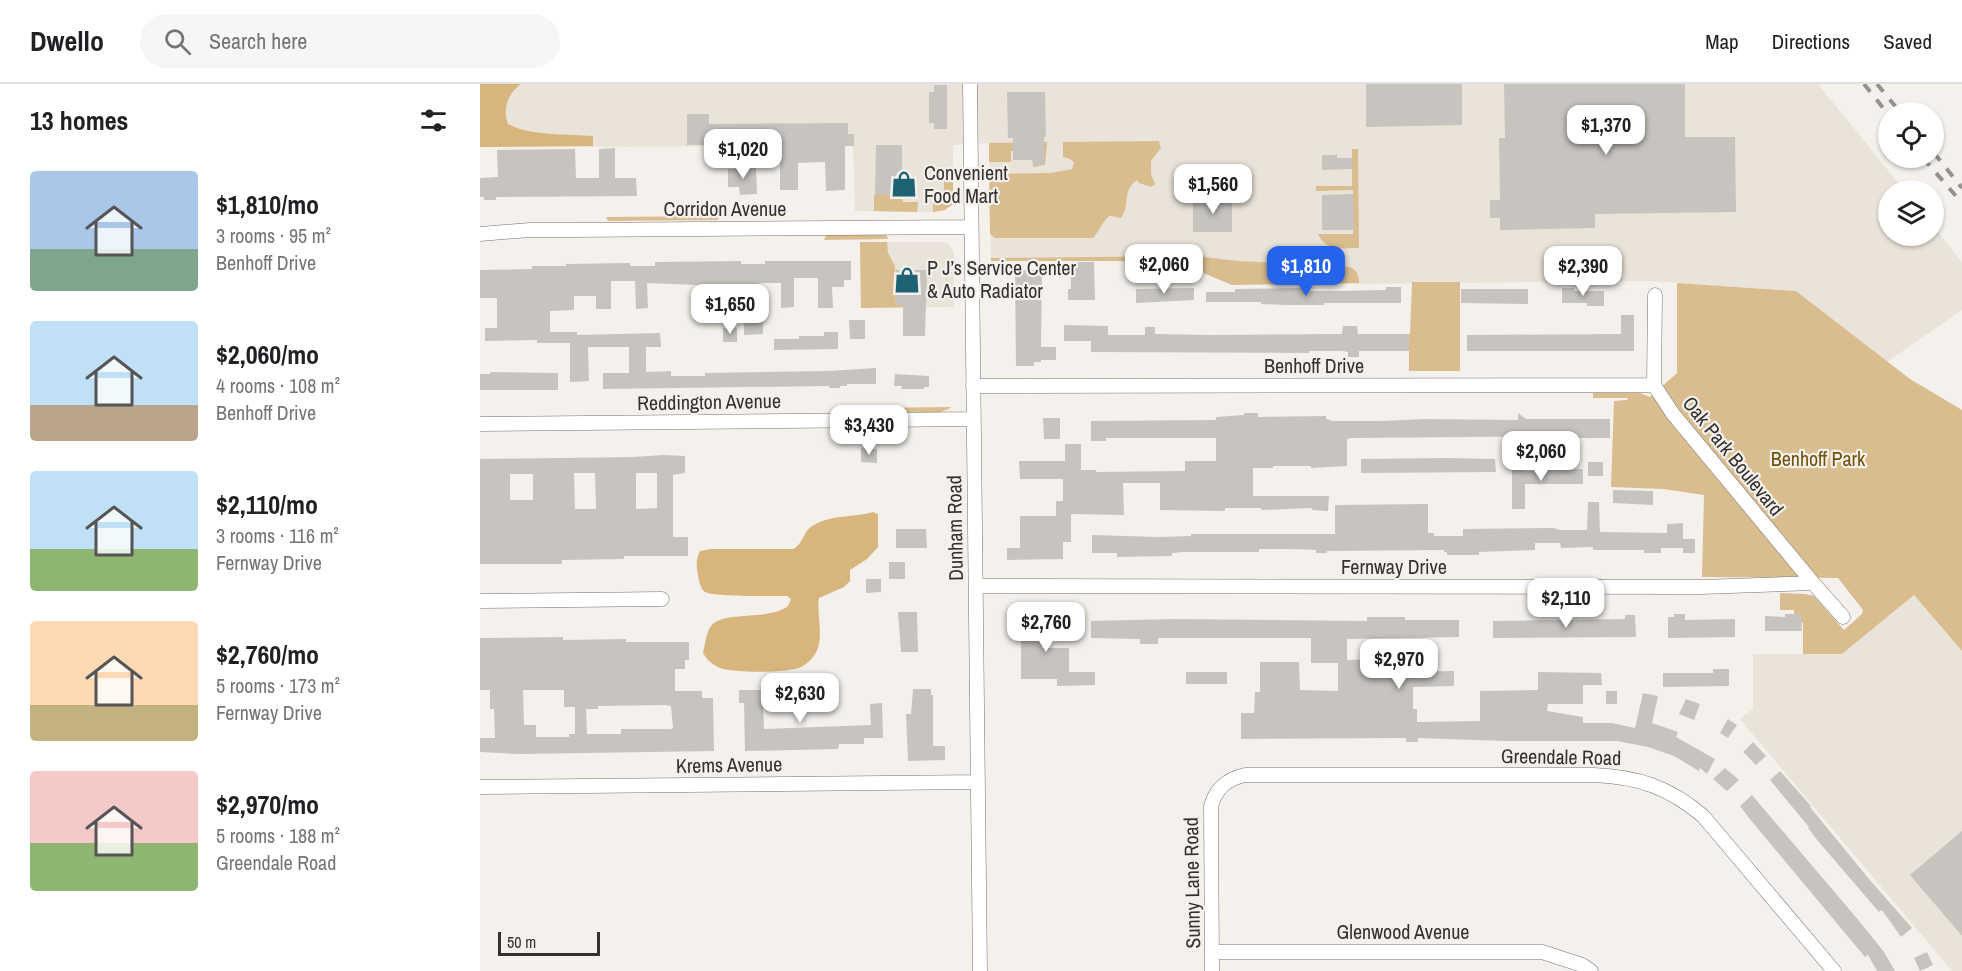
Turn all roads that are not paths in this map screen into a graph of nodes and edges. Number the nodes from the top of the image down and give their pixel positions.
1 (970, 84) edge
2 (971, 226) junction
3 (480, 234) edge
4 (1655, 295) dead end
5 (1654, 385) junction
6 (973, 386) junction
7 (974, 419) junction
8 (480, 424) edge
9 (1813, 583) junction
10 (975, 586) junction
11 (662, 599) dead end
12 (480, 601) edge
13 (1844, 617) dead end
14 (978, 782) junction
15 (480, 787) edge
16 (1214, 796) joint
17 (1212, 952) junction
18 (980, 971) edge
19 (1212, 971) edge
20 (1591, 971) edge
21 (1834, 971) edge

1 - 2 street, Dunham Road
2 - 3 street, Corridon Avenue
2 - 6 street, Dunham Road
4 - 5 street
5 - 6 street, Benhoff Drive
5 - 9 street, Oak Park Boulevard
6 - 7 street, Dunham Road
7 - 8 street, Reddington Avenue
7 - 10 street, Dunham Road
9 - 10 street, Fernway Drive
9 - 13 street, Oak Park Boulevard
10 - 14 street, Dunham Road
11 - 12 street
14 - 15 street, Krems Avenue
14 - 18 street, Dunham Road
16 - 17 street, Sunny Lane Road
16 - 21 street, Greendale Road
17 - 19 street, Sunny Lane Road
17 - 20 street, Glenwood Avenue

